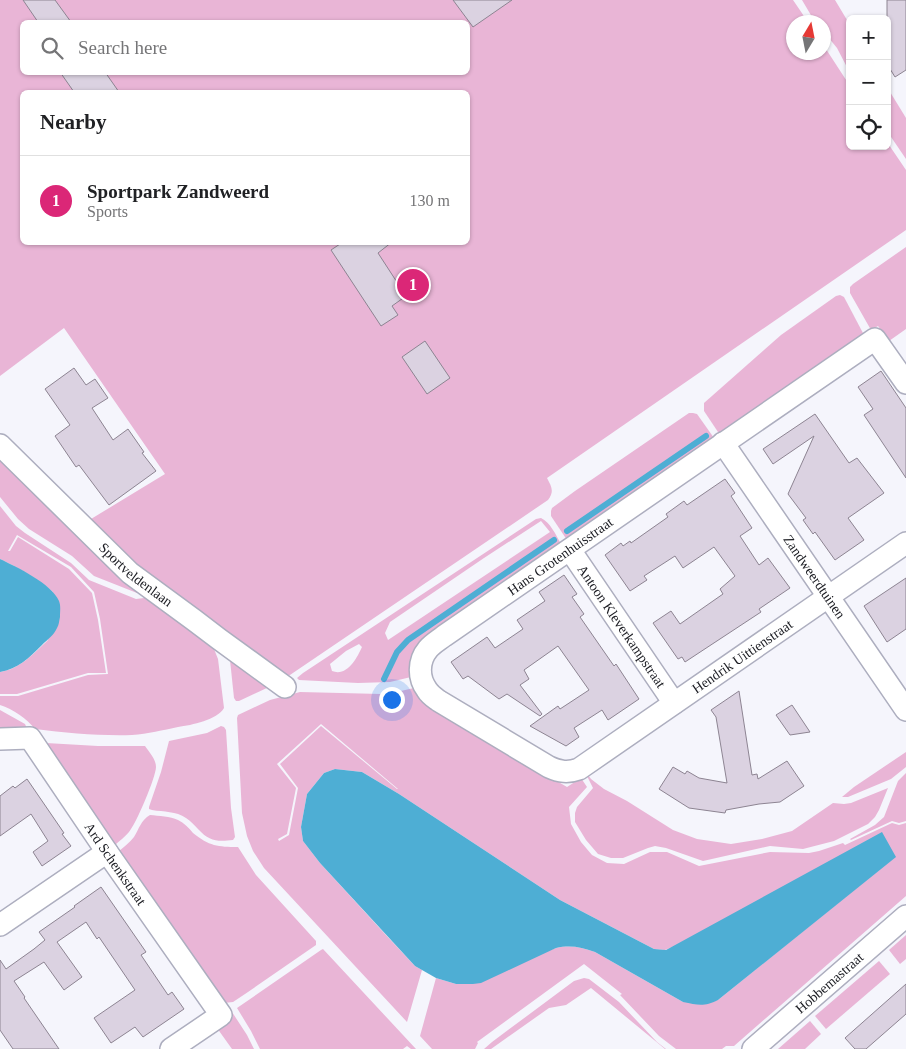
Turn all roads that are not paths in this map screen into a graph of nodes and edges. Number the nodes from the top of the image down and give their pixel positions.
1 (906, 383) edge
2 (723, 443) junction
3 (0, 445) edge
4 (906, 543) edge
5 (570, 550) junction
6 (828, 597) junction
7 (285, 687) dead end
8 (674, 703) junction
9 (906, 710) edge
10 (0, 739) edge
11 (579, 768) joint
12 (107, 852) junction
13 (906, 916) edge
14 (0, 926) edge
15 (171, 1049) edge
16 (753, 1049) edge

1 - 2 street, Hans Grotenhuisstraat
2 - 5 street, Hans Grotenhuisstraat
2 - 6 street, Zandweerdtuinen
3 - 7 street, Sportveldenlaan
4 - 6 street, Hendrik Uittienstraat
5 - 8 street, Antoon Kleverkampstraat
5 - 11 street, Hans Grotenhuisstraat
6 - 8 street, Hendrik Uittienstraat
6 - 9 street, Zandweerdtuinen
8 - 11 street, Hendrik Uittienstraat
10 - 12 street, Ard Schenkstraat
12 - 14 street
12 - 15 street, Ard Schenkstraat
13 - 16 street, Hobbemastraat

